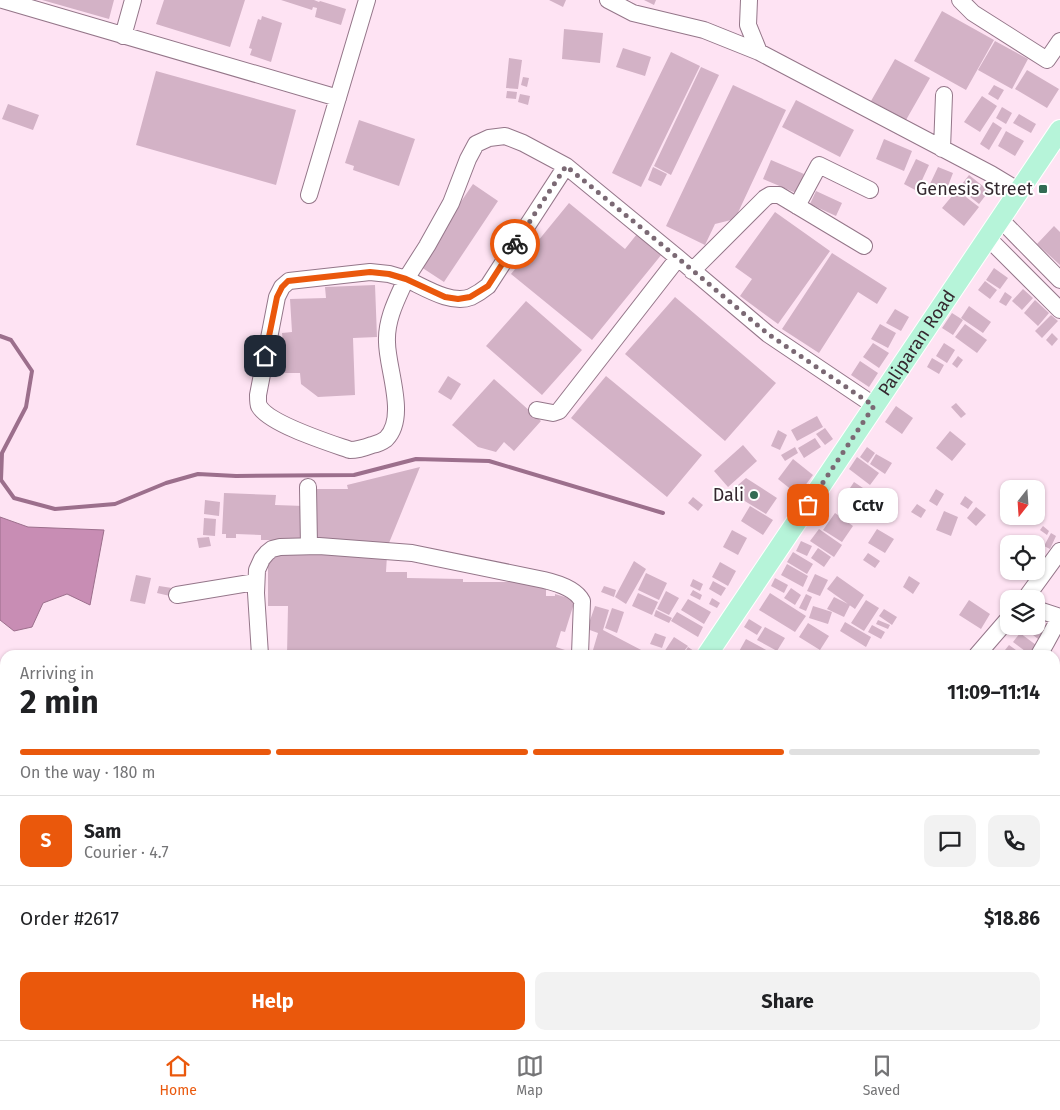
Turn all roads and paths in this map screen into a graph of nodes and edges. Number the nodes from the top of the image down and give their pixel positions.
1 (3, 0) edge
2 (134, 0) edge
3 (366, 0) edge
4 (608, 0) edge
5 (749, 0) edge
6 (960, 0) edge
7 (123, 36) junction
8 (1060, 41) edge
9 (759, 52) junction
10 (944, 95) dead end
11 (338, 98) junction
12 (1060, 130) edge
13 (942, 149) junction
14 (566, 166) junction
15 (870, 190) dead end
16 (1019, 191) junction
17 (309, 195) dead end
18 (798, 206) junction
19 (1000, 219) junction
20 (988, 238) junction
21 (864, 246) dead end
22 (678, 258) junction
23 (692, 270) junction
24 (406, 279) junction
25 (1060, 280) edge
26 (1057, 301) edge
27 (874, 406) junction
28 (537, 410) dead end
29 (308, 487) dead end
30 (308, 546) junction
31 (1060, 551) edge
32 (256, 582) junction
33 (1032, 590) edge
34 (177, 594) dead end
35 (1045, 612) edge
36 (1060, 617) edge
37 (1000, 628) edge
38 (260, 650) edge
39 (580, 650) edge
40 (710, 650) edge
41 (981, 650) edge
42 (1042, 650) edge

1 - 7 street
2 - 7 street
3 - 11 street
4 - 9 street
5 - 9 street
6 - 8 street
7 - 11 street
9 - 13 street
10 - 13 street
11 - 17 street
12 - 16 main road, Paliparan Road
13 - 16 street
14 - 22 street
14 - 24 street
14 - 24 street
15 - 18 street
16 - 19 main road, Paliparan Road
18 - 21 street
18 - 23 street
19 - 20 main road, Paliparan Road
19 - 25 street
20 - 26 street
20 - 27 main road, Paliparan Road
22 - 23 street
22 - 28 street
23 - 27 street
24 - 24 street
27 - 40 main road, Paliparan Road
29 - 30 street
30 - 32 street
30 - 39 street
31 - 33 street
32 - 34 street
32 - 38 street
35 - 36 street
36 - 42 street
37 - 41 street

